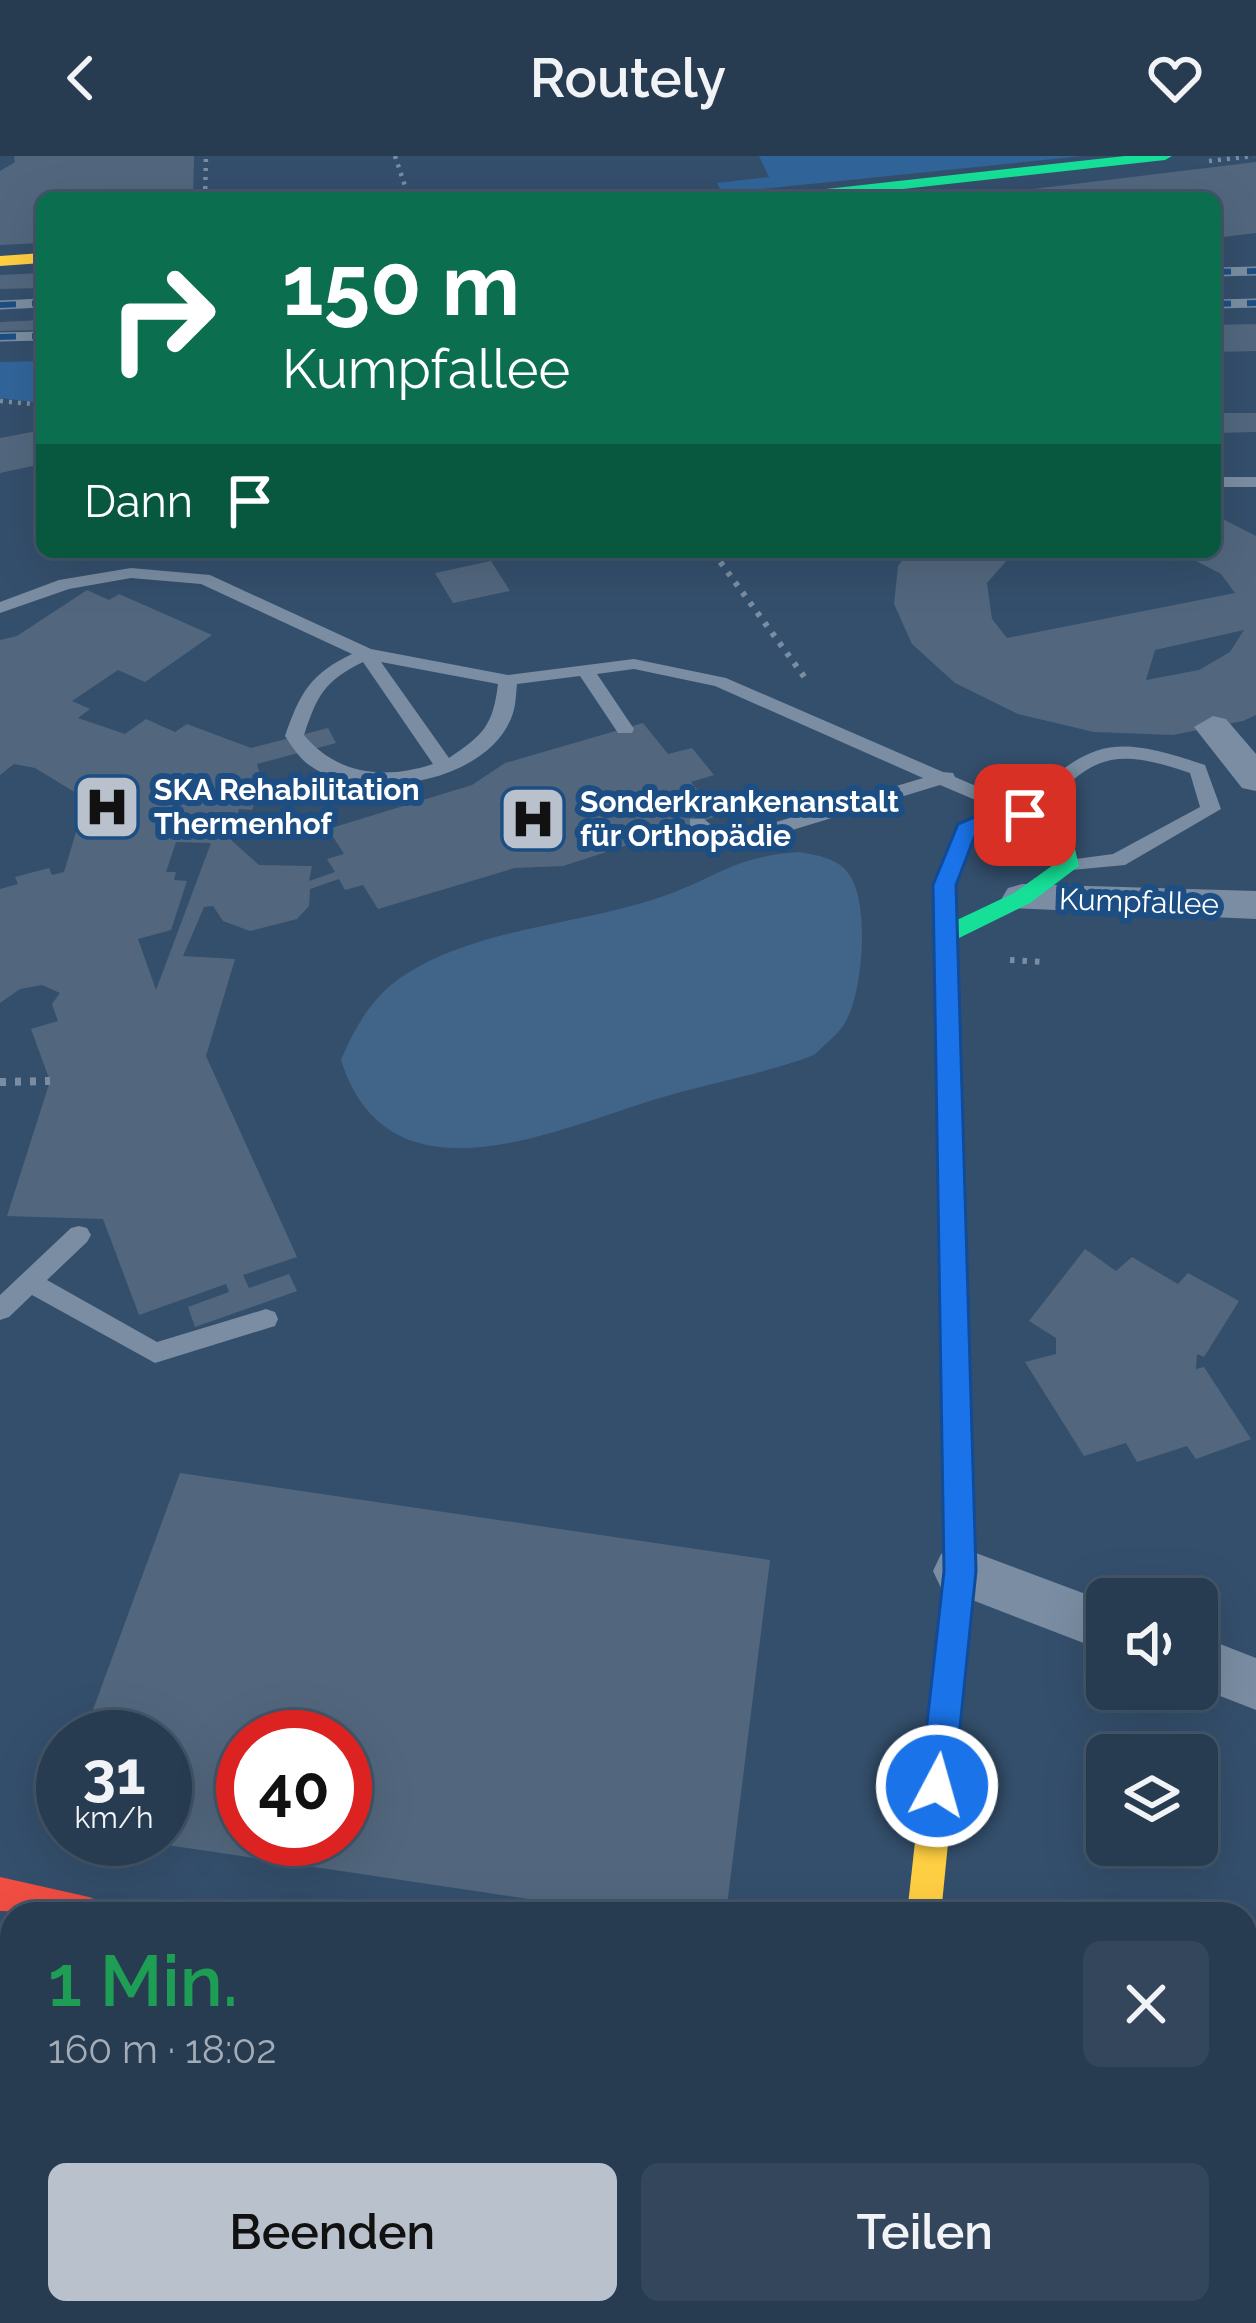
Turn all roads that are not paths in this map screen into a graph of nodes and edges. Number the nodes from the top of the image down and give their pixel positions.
1 (1165, 156) edge
2 (836, 192) edge
3 (36, 258) edge
4 (0, 261) edge
5 (1221, 482) edge
6 (1256, 482) edge
7 (0, 608) edge
8 (366, 654) junction
9 (584, 669) junction
10 (508, 680) junction
11 (1213, 727) dead end
12 (625, 729) dead end
13 (445, 767) junction
14 (946, 777) junction
15 (1256, 778) edge
16 (1025, 815) junction
17 (697, 823) dead end
18 (1068, 866) junction
19 (1022, 898) junction
20 (1256, 905) edge
21 (948, 934) junction
22 (79, 1235) dead end
23 (29, 1282) junction
24 (0, 1310) edge
25 (266, 1319) dead end
26 (960, 1571) junction
27 (1086, 1619) edge
28 (1218, 1669) edge
29 (1256, 1684) edge
30 (0, 1894) edge
31 (36, 1902) edge
32 (925, 1902) edge

1 - 2 street
3 - 4 street
5 - 6 lane
7 - 8 lane
8 - 10 lane
8 - 13 lane
8 - 13 lane
9 - 10 lane
9 - 12 lane
9 - 14 lane
10 - 13 lane
11 - 15 street
14 - 16 lane
14 - 17 lane
16 - 18 street, Kumpfallee
16 - 18 lane
16 - 21 street
18 - 19 street, Kumpfallee
19 - 20 street, Kumpfallee
19 - 21 street, Kumpfallee
21 - 26 street
22 - 23 lane
23 - 24 lane
23 - 25 lane
26 - 27 street
26 - 32 street
28 - 29 street
30 - 31 street

